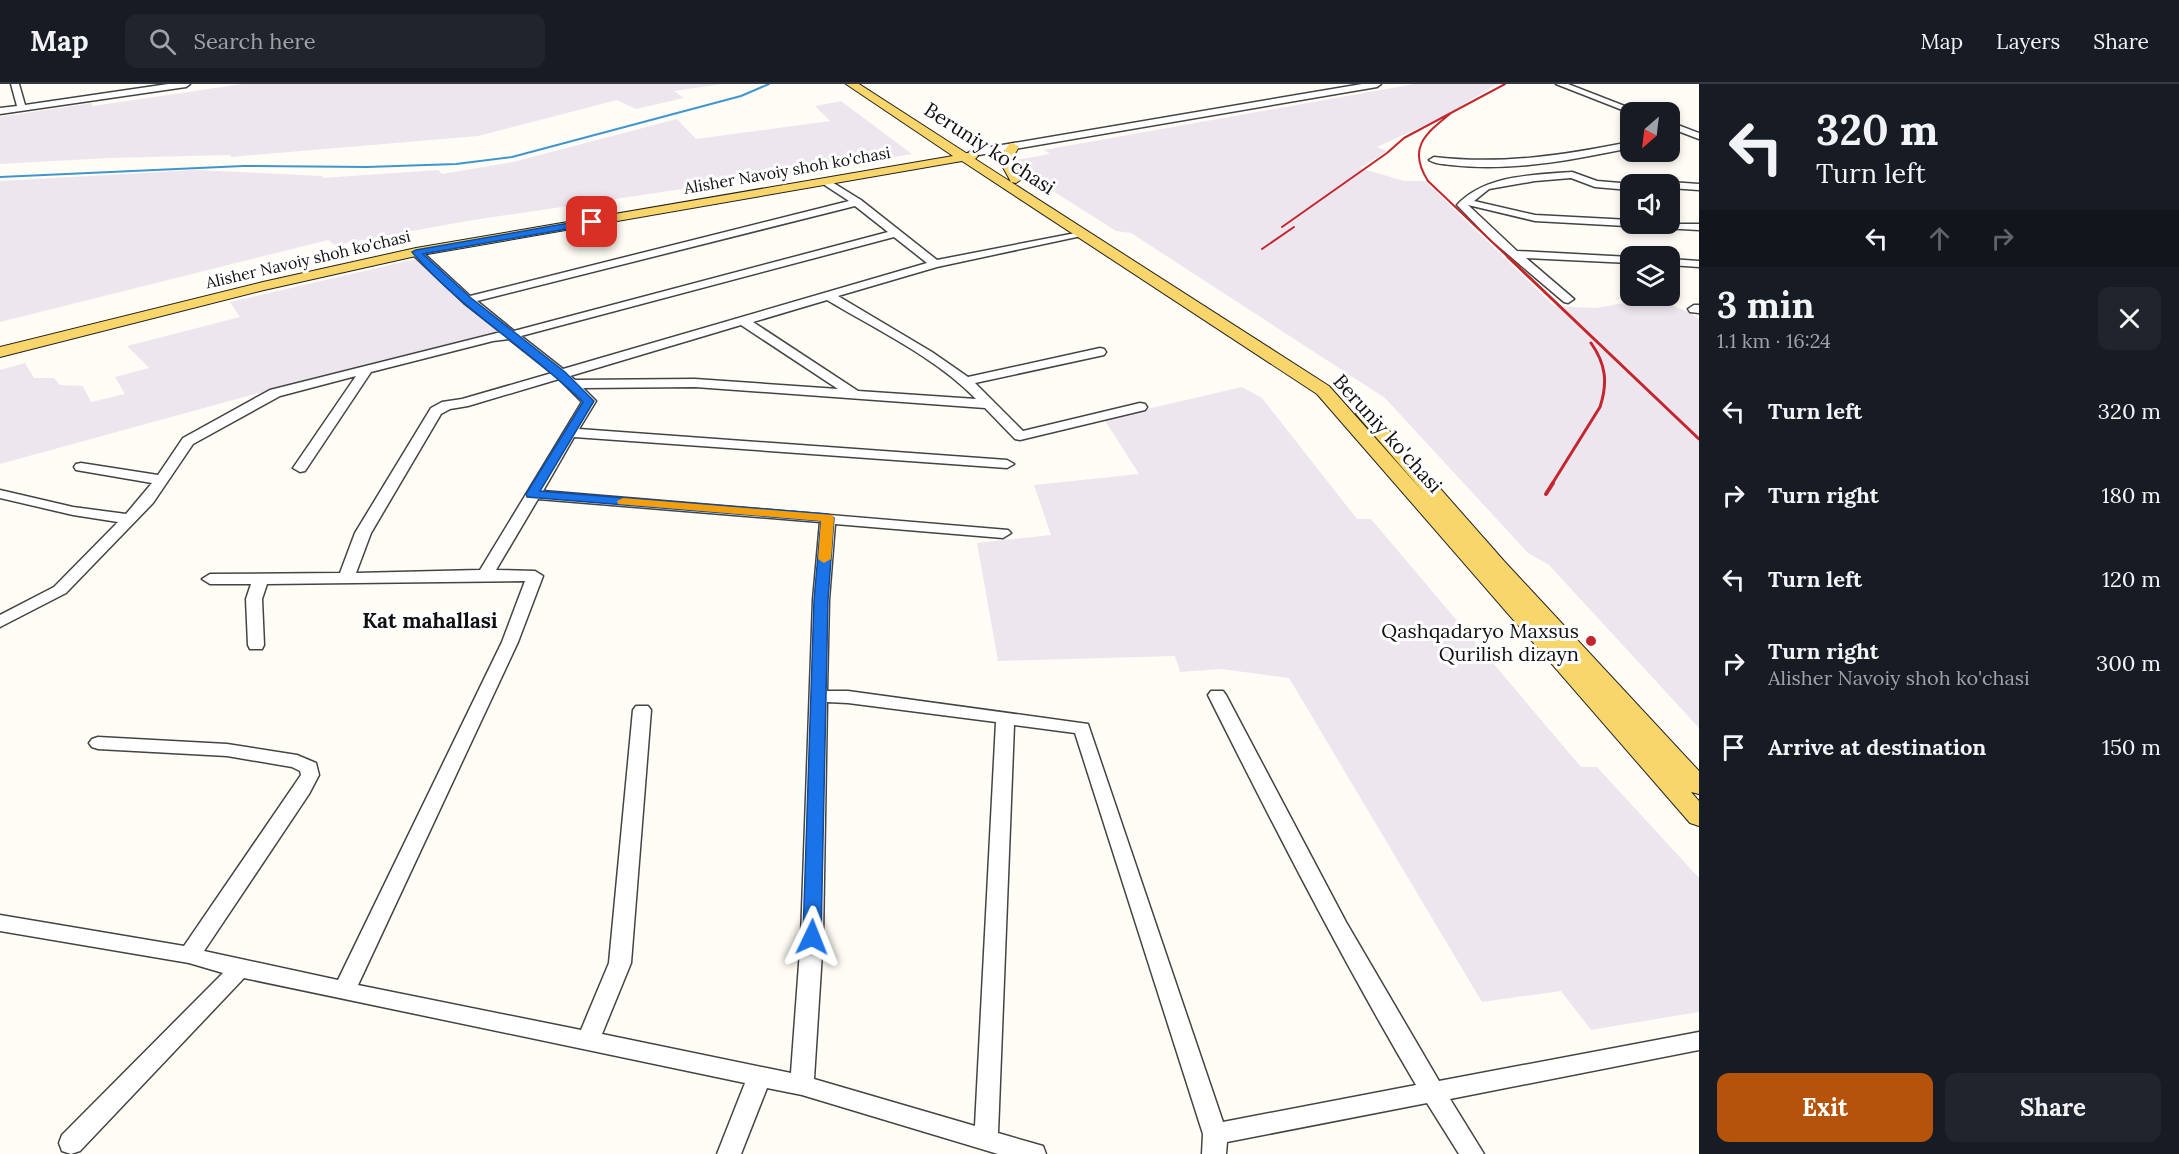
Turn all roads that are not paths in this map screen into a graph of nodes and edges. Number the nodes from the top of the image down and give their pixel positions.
1 (15, 84) edge
2 (186, 84) edge
3 (851, 84) edge
4 (865, 84) edge
5 (1377, 84) edge
6 (1560, 84) edge
7 (1620, 106) edge
8 (22, 108) junction
9 (0, 111) edge
10 (1680, 128) edge
11 (1696, 133) edge
12 (1680, 135) edge
13 (1013, 147) junction
14 (1620, 147) edge
15 (972, 154) junction
16 (1434, 160) dead end
17 (1016, 179) junction
18 (827, 182) junction
19 (1680, 185) edge
20 (1620, 186) edge
21 (1699, 187) edge
22 (857, 202) junction
23 (1467, 202) junction
24 (1699, 227) edge
25 (896, 232) junction
26 (1082, 233) junction
27 (416, 252) junction
28 (1516, 254) junction
29 (1620, 259) edge
30 (1680, 263) edge
31 (935, 264) junction
32 (1699, 264) edge
33 (831, 297) junction
34 (1568, 299) dead end
35 (468, 300) junction
36 (745, 322) junction
37 (512, 335) junction
38 (0, 346) edge
39 (0, 352) edge
40 (1100, 352) dead end
41 (367, 369) junction
42 (566, 379) junction
43 (966, 381) junction
44 (855, 394) junction
45 (989, 404) junction
46 (1140, 407) dead end
47 (571, 432) junction
48 (1006, 464) dead end
49 (81, 467) dead end
50 (300, 468) dead end
51 (162, 480) junction
52 (0, 494) edge
53 (532, 494) junction
54 (828, 518) junction
55 (129, 519) junction
56 (1004, 533) dead end
57 (1487, 566) junction
58 (486, 574) junction
59 (346, 577) junction
60 (210, 579) dead end
61 (261, 580) junction
62 (0, 622) edge
63 (256, 645) dead end
64 (1217, 695) dead end
65 (818, 696) junction
66 (642, 710) dead end
67 (1005, 718) junction
68 (98, 743) dead end
69 (1699, 786) edge
70 (1699, 817) edge
71 (0, 923) edge
72 (189, 956) junction
73 (240, 969) junction
74 (345, 989) junction
75 (588, 1040) junction
76 (1699, 1041) edge
77 (759, 1077) junction
78 (802, 1084) junction
79 (1431, 1092) junction
80 (986, 1139) junction
81 (71, 1143) dead end
82 (1214, 1144) edge
83 (729, 1154) edge
84 (1034, 1154) edge
85 (1472, 1154) edge

1 - 8 street
2 - 8 street
3 - 15 main road, Beruniy ko'chasi
4 - 15 main road, Beruniy ko'chasi
5 - 13 street, Alisher Navoiy shoh ko'chasi
6 - 7 street
8 - 9 street
10 - 11 street
11 - 12 street
13 - 15 street, Alisher Navoiy shoh ko'chasi
13 - 17 main road
14 - 16 street
15 - 17 main road, Beruniy ko'chasi
15 - 18 main road, Alisher Navoiy shoh ko'chasi
15 - 26 main road, Beruniy ko'chasi
15 - 38 main road, Alisher Navoiy shoh ko'chasi
17 - 57 main road, Beruniy ko'chasi
18 - 22 street
18 - 27 main road, Alisher Navoiy shoh ko'chasi
19 - 21 street
20 - 23 street
22 - 25 street
22 - 35 street
23 - 24 street
23 - 28 street
25 - 31 street
25 - 37 street
26 - 31 street
26 - 57 main road, Beruniy ko'chasi
27 - 35 street
27 - 39 main road, Alisher Navoiy shoh ko'chasi
28 - 29 street
28 - 34 street
30 - 32 street
31 - 33 street
33 - 36 street
33 - 43 street
35 - 37 street
36 - 42 street
36 - 44 street
37 - 41 street
37 - 42 street
40 - 43 street
41 - 50 street
41 - 51 street
42 - 44 street
42 - 47 street
42 - 59 street
43 - 45 street
44 - 45 street
45 - 46 street
47 - 48 street
47 - 53 street
49 - 51 street
51 - 55 street
52 - 55 street
53 - 54 street
53 - 58 street
54 - 56 street
54 - 65 street
55 - 62 street
57 - 69 main road, Beruniy ko'chasi
57 - 70 main road, Beruniy ko'chasi
58 - 59 street
58 - 74 street
59 - 61 street
60 - 61 street
61 - 63 street
64 - 79 street
65 - 67 street
65 - 78 street
66 - 75 street
67 - 80 street
67 - 82 street
68 - 72 street
71 - 72 street
72 - 73 street
73 - 74 street
73 - 81 street
74 - 75 street
75 - 77 street
76 - 79 street
77 - 78 street
77 - 83 street
78 - 80 street
79 - 82 street
79 - 85 street
80 - 84 street

